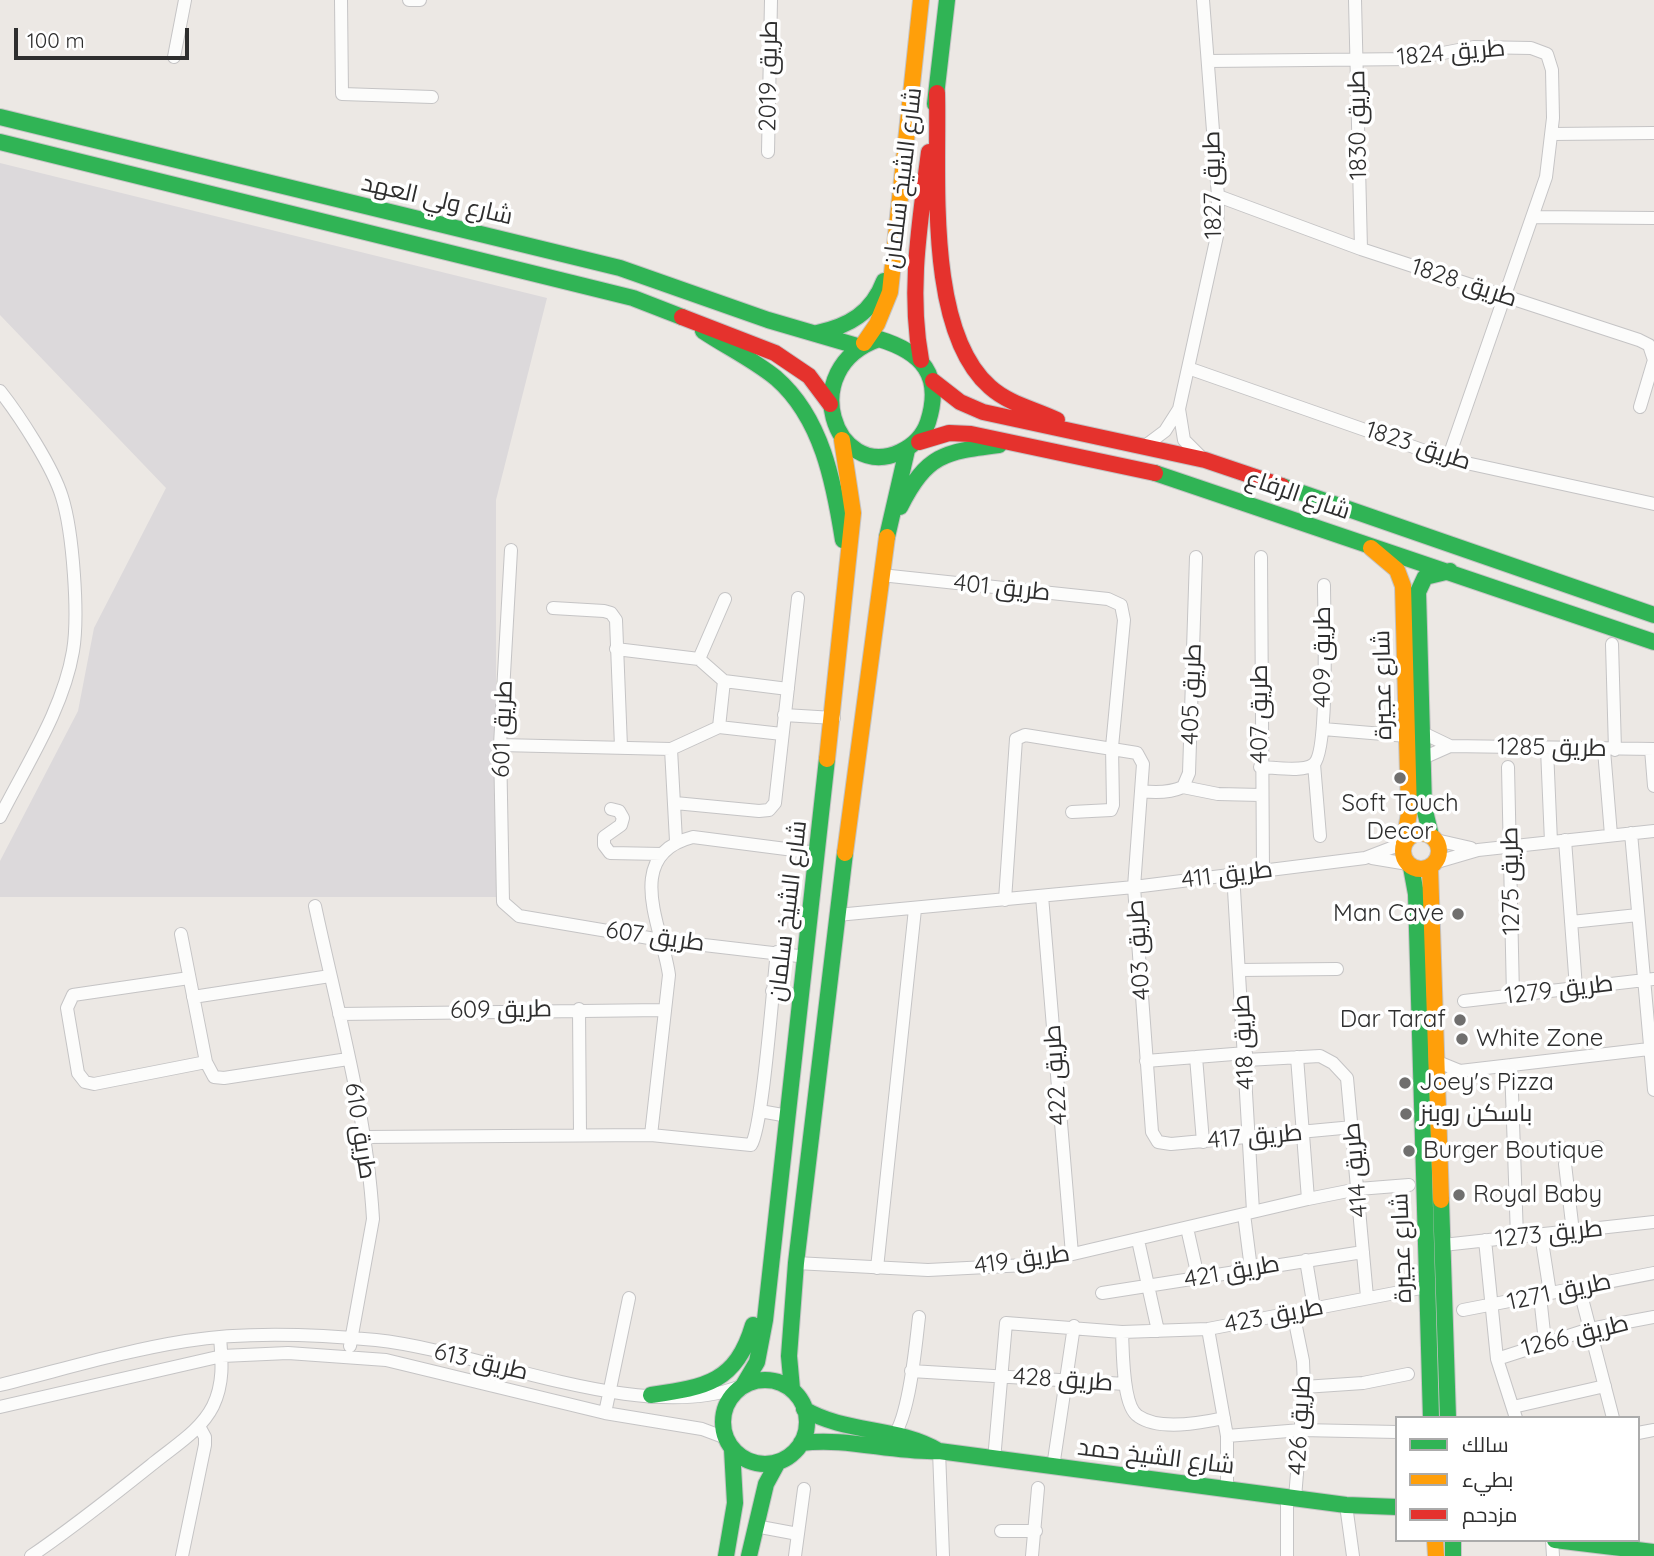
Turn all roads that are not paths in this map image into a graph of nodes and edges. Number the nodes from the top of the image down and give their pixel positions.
1 (185, 0) edge
2 (341, 0) edge
3 (409, 0) edge
4 (771, 0) edge
5 (912, 0) edge
6 (921, 0) edge
7 (947, 0) edge
8 (1203, 0) edge
9 (1354, 0) edge
10 (420, 1) edge
11 (917, 32) junction
12 (174, 57) dead end
13 (1356, 58) junction
14 (1208, 61) junction
15 (937, 93) junction
16 (432, 97) dead end
17 (0, 117) edge
18 (1654, 133) edge
19 (1552, 134) junction
20 (0, 142) edge
21 (768, 152) dead end
22 (1218, 196) junction
23 (1533, 217) junction
24 (1654, 218) edge
25 (898, 230) junction
26 (1361, 249) junction
27 (1505, 297) junction
28 (677, 313) junction
29 (793, 331) junction
30 (861, 344) junction
31 (921, 360) junction
32 (1188, 368) junction
33 (933, 381) junction
34 (0, 391) edge
35 (830, 404) junction
36 (1640, 407) dead end
37 (1180, 409) junction
38 (1082, 433) junction
39 (842, 440) junction
40 (1006, 443) junction
41 (913, 446) junction
42 (1145, 446) junction
43 (1448, 459) junction
44 (1205, 460) junction
45 (1654, 504) edge
46 (888, 532) junction
47 (1363, 541) junction
48 (511, 550) dead end
49 (1261, 557) dead end
50 (1196, 558) dead end
51 (848, 571) junction
52 (1450, 571) junction
53 (881, 575) junction
54 (1324, 585) dead end
55 (798, 598) dead end
56 (725, 599) dead end
57 (554, 608) dead end
58 (1654, 615) edge
59 (1654, 634) edge
60 (1612, 636) junction
61 (1654, 642) edge
62 (616, 649) junction
63 (699, 659) junction
64 (724, 681) junction
65 (788, 689) junction
66 (784, 715) junction
67 (834, 718) junction
68 (719, 727) junction
69 (1323, 729) junction
70 (782, 734) junction
71 (1415, 735) junction
72 (500, 745) junction
73 (1450, 746) junction
74 (621, 747) junction
75 (1112, 747) junction
76 (671, 749) junction
77 (1653, 749) edge
78 (1548, 750) junction
79 (1609, 750) junction
80 (1423, 758) junction
81 (1314, 764) junction
82 (1260, 767) junction
83 (1508, 767) dead end
84 (1654, 786) edge
85 (1183, 787) junction
86 (1141, 791) junction
87 (1261, 795) junction
88 (675, 803) junction
89 (611, 809) dead end
90 (1072, 813) dead end
91 (0, 817) edge
92 (1654, 831) edge
93 (1631, 833) junction
94 (1611, 835) junction
95 (1320, 836) dead end
96 (1434, 838) junction
97 (1565, 840) junction
98 (676, 841) junction
99 (1551, 842) junction
100 (1404, 843) junction
101 (1510, 846) junction
102 (1478, 850) junction
103 (817, 853) junction
104 (662, 854) junction
105 (1365, 858) junction
106 (1434, 865) junction
107 (1410, 866) junction
108 (1262, 871) junction
109 (1233, 873) junction
110 (1134, 887) junction
111 (1042, 896) junction
112 (1005, 900) junction
113 (315, 906) dead end
114 (507, 908) joint
115 (915, 909) junction
116 (837, 915) junction
117 (1638, 915) junction
118 (1571, 922) junction
119 (181, 934) dead end
120 (661, 940) junction
121 (776, 953) junction
122 (807, 957) junction
123 (1337, 969) dead end
124 (1240, 970) junction
125 (330, 976) junction
126 (189, 978) junction
127 (1649, 979) edge
128 (1576, 988) junction
129 (772, 991) junction
130 (801, 996) junction
131 (1513, 996) junction
132 (193, 997) junction
133 (1464, 1001) dead end
134 (579, 1009) junction
135 (663, 1010) junction
136 (339, 1014) junction
137 (1648, 1049) junction
138 (1196, 1057) junction
139 (1246, 1057) junction
140 (1297, 1057) junction
141 (348, 1059) junction
142 (1146, 1061) junction
143 (205, 1062) junction
144 (1438, 1062) junction
145 (1511, 1065) junction
146 (1460, 1071) junction
147 (1438, 1086) junction
148 (1654, 1090) edge
149 (760, 1111) junction
150 (788, 1116) junction
151 (1353, 1127) junction
152 (1303, 1132) junction
153 (580, 1134) junction
154 (650, 1135) junction
155 (364, 1138) junction
156 (1248, 1138) junction
157 (1158, 1142) joint
158 (1203, 1142) junction
159 (1598, 1147) dead end
160 (1359, 1189) junction
161 (1418, 1191) junction
162 (1308, 1199) junction
163 (1249, 1213) junction
164 (1654, 1222) edge
165 (1187, 1228) junction
166 (1573, 1232) junction
167 (1541, 1235) junction
168 (1517, 1237) junction
169 (1138, 1240) junction
170 (1485, 1241) junction
171 (1443, 1245) junction
172 (1363, 1252) junction
173 (1072, 1254) junction
174 (1306, 1260) junction
175 (796, 1263) junction
176 (877, 1268) junction
177 (1251, 1269) junction
178 (1654, 1273) edge
179 (1198, 1278) junction
180 (1579, 1286) junction
181 (769, 1287) junction
182 (1147, 1287) junction
183 (1426, 1287) junction
184 (1102, 1293) dead end
185 (1545, 1294) junction
186 (1367, 1297) junction
187 (629, 1298) dead end
188 (1491, 1306) junction
189 (1314, 1308) junction
190 (1463, 1310) dead end
191 (1293, 1312) junction
192 (919, 1317) dead end
193 (1654, 1317) edge
194 (1073, 1326) junction
195 (1208, 1329) junction
196 (1590, 1329) junction
197 (1158, 1331) junction
198 (1122, 1332) junction
199 (220, 1337) junction
200 (351, 1339) junction
201 (1545, 1342) junction
202 (222, 1356) junction
203 (347, 1357) junction
204 (1497, 1359) junction
205 (911, 1371) junction
206 (1408, 1374) dead end
207 (1000, 1376) junction
208 (1067, 1381) junction
209 (1125, 1384) junction
210 (0, 1385) edge
211 (741, 1386) junction
212 (1605, 1386) junction
213 (1304, 1387) junction
214 (792, 1389) junction
215 (610, 1391) junction
216 (650, 1395) junction
217 (0, 1407) edge
218 (804, 1409) junction
219 (1515, 1412) edge
220 (605, 1413) junction
221 (1432, 1416) edge
222 (1448, 1416) edge
223 (1612, 1416) edge
224 (1224, 1418) junction
225 (199, 1426) junction
226 (1301, 1430) junction
227 (1395, 1432) edge
228 (1227, 1436) junction
229 (894, 1437) junction
230 (729, 1443) junction
231 (801, 1443) junction
232 (878, 1446) junction
233 (939, 1451) junction
234 (994, 1460) junction
235 (778, 1462) junction
236 (1053, 1467) junction
237 (1038, 1488) dead end
238 (804, 1489) dead end
239 (1227, 1489) junction
240 (1292, 1497) junction
241 (1346, 1505) junction
242 (1368, 1507) junction
243 (1395, 1507) edge
244 (1395, 1514) edge
245 (755, 1526) junction
246 (1001, 1531) dead end
247 (1036, 1531) junction
248 (798, 1534) junction
249 (1570, 1542) edge
250 (1654, 1552) edge
251 (31, 1556) edge
252 (182, 1556) edge
253 (726, 1556) edge
254 (749, 1556) edge
255 (795, 1556) edge
256 (943, 1556) edge
257 (1032, 1556) edge
258 (1287, 1556) edge
259 (1353, 1556) edge

1 - 12 street
2 - 16 street
3 - 10 street
4 - 21 street, طريق 2019
5 - 11 main road
6 - 11 main road, شارع الشيخ سلمان
7 - 15 main road, شارع الشيخ سلمان
8 - 14 street, طريق 1827
9 - 13 street, طريق 1830
11 - 25 main road, شارع الشيخ سلمان
13 - 14 street
13 - 19 street, طريق 1824
13 - 26 street, طريق 1830
14 - 22 street, طريق 1827
15 - 31 main road, شارع الشيخ سلمان
15 - 38 main road
17 - 29 main road, شارع ولي العهد
18 - 19 street
19 - 23 street, طريق 1824
20 - 28 main road, شارع ولي العهد
22 - 26 street, طريق 1828
22 - 32 street, طريق 1827
23 - 24 street
23 - 27 street, طريق 1824
25 - 29 main road
25 - 30 main road, شارع الشيخ سلمان
26 - 27 street, طريق 1828
27 - 36 street, طريق 1828
27 - 43 street, طريق 1824
28 - 35 main road, شارع ولي العهد
28 - 51 main road
29 - 30 main road, شارع ولي العهد
30 - 31 main road
30 - 35 main road
31 - 33 main road
32 - 37 street, طريق 1827
32 - 43 street, طريق 1823
33 - 38 main road, شارع الرفاع
33 - 41 main road
34 - 91 street
35 - 39 main road
37 - 42 street, طريق 1827
37 - 44 street, طريق 1827
38 - 42 main road, شارع الرفاع
39 - 41 main road
39 - 51 main road, شارع الشيخ سلمان
40 - 41 main road, شارع الرفاع
40 - 46 main road
40 - 47 main road, شارع الرفاع
41 - 46 main road, شارع الشيخ سلمان
42 - 44 main road, شارع الرفاع
43 - 45 street, طريق 1823
44 - 58 main road, شارع الرفاع
46 - 53 main road, شارع الشيخ سلمان
47 - 52 main road, شارع الرفاع
47 - 71 main road, شارع عجيرة
48 - 72 street, طريق 601
49 - 82 street, طريق 407
50 - 85 street, طريق 405
51 - 67 main road, شارع الشيخ سلمان
52 - 60 main road, شارع الرفاع
52 - 71 main road, شارع عجيرة
53 - 75 street, طريق 401
53 - 116 main road, شارع الشيخ سلمان
54 - 69 street, طريق 409
55 - 65 street
56 - 63 street
57 - 62 street
59 - 60 main road
60 - 61 main road, شارع الرفاع
60 - 79 street
62 - 63 street
62 - 74 street
63 - 64 street
64 - 65 street
64 - 68 street
65 - 66 street
66 - 67 street
66 - 70 street
67 - 103 main road, شارع الشيخ سلمان
68 - 70 street
68 - 76 street
69 - 71 street, طريق 409
69 - 81 street, طريق 409
70 - 88 street
71 - 73 street, طريق 1285
71 - 80 main road, شارع عجيرة
71 - 100 main road, شارع عجيرة
72 - 74 street
72 - 114 street, طريق 601
73 - 78 street, طريق 1285
73 - 80 street, طريق 1285
74 - 76 street
75 - 86 street, طريق 403
75 - 90 street
75 - 112 street
76 - 88 street
77 - 79 street, طريق 1285
77 - 84 street
78 - 79 street, طريق 1285
78 - 99 street
79 - 94 street
80 - 96 main road, شارع عجيرة
81 - 82 street
81 - 95 street, طريق 409
82 - 87 street, طريق 407
83 - 101 street, طريق 1275
85 - 86 street
85 - 87 street
86 - 110 street, طريق 403
87 - 108 street, طريق 407
88 - 98 street
89 - 104 street
92 - 93 street
93 - 94 street
93 - 117 street
94 - 97 street
96 - 100 main road
96 - 102 street
96 - 106 main road
97 - 99 street
97 - 118 street
98 - 103 street
98 - 104 street
99 - 101 street
100 - 105 street, طريق 411
100 - 107 main road
101 - 102 street
101 - 131 street, طريق 1275
102 - 106 street
103 - 122 main road, شارع الشيخ سلمان
104 - 120 street
105 - 107 street, طريق 411
105 - 108 street, طريق 411
106 - 107 main road
106 - 144 main road, شارع عجيرة
107 - 161 main road, شارع عجيرة
108 - 109 street, طريق 411
109 - 110 street, طريق 411
109 - 124 street, طريق 418
110 - 111 street, طريق 411
110 - 142 street, طريق 403
111 - 112 street, طريق 411
111 - 173 street, طريق 422
112 - 115 street, طريق 411
113 - 125 street, طريق 610
114 - 120 street, طريق 607
115 - 116 street, طريق 411
115 - 176 street
116 - 175 main road, شارع الشيخ سلمان
117 - 118 street
117 - 127 street
118 - 128 street
119 - 126 street
120 - 121 street, طريق 607
120 - 135 street
121 - 122 street, طريق 607
121 - 129 street
122 - 130 main road, شارع الشيخ سلمان
123 - 124 street
124 - 139 street, طريق 418
125 - 132 street
125 - 136 street, طريق 610
126 - 132 street
126 - 143 street
127 - 128 street, طريق 1279
127 - 137 street
128 - 131 street, طريق 1279
129 - 130 street
129 - 149 street
130 - 150 main road, شارع الشيخ سلمان
131 - 133 street, طريق 1279
132 - 143 street
134 - 135 street, طريق 609
134 - 136 street, طريق 609
134 - 153 street
135 - 154 street
136 - 141 street, طريق 610
137 - 145 street
137 - 148 street
138 - 139 street
138 - 142 street
138 - 158 street
139 - 140 street
139 - 156 street, طريق 418
140 - 151 street, طريق 414
140 - 152 street
141 - 143 street
141 - 155 street, طريق 610
142 - 157 street, طريق 403
144 - 146 street
144 - 147 main road, شارع عجيرة
145 - 146 street
145 - 168 street
146 - 147 street
147 - 171 main road, شارع عجيرة
149 - 150 street
149 - 154 street
150 - 181 main road, شارع الشيخ سلمان
151 - 152 street, طريق 417
151 - 160 street, طريق 414
152 - 156 street, طريق 417
152 - 162 street
153 - 154 street
153 - 155 street
155 - 200 street, طريق 610
156 - 158 street, طريق 417
156 - 163 street, طريق 418
157 - 158 street, طريق 417
159 - 166 street
160 - 161 street, طريق 419
160 - 162 street, طريق 419
160 - 172 street, طريق 414
161 - 183 main road, شارع عجيرة
162 - 163 street, طريق 419
163 - 165 street, طريق 419
163 - 177 street
164 - 166 street, طريق 1273
165 - 169 street, طريق 419
165 - 179 street
166 - 167 street, طريق 1273
167 - 168 street, طريق 1273
167 - 185 street
168 - 170 street, طريق 1273
169 - 173 street, طريق 419
169 - 182 street
170 - 171 street, طريق 1273
170 - 188 street
171 - 222 main road, شارع عجيرة
172 - 174 street, طريق 421
172 - 186 street, طريق 414
173 - 176 street, طريق 419
174 - 177 street, طريق 421
174 - 189 street
175 - 176 street, طريق 419
175 - 214 main road, شارع الشيخ سلمان
177 - 179 street, طريق 421
178 - 180 street, طريق 1271
179 - 182 street, طريق 421
180 - 185 street, طريق 1271
180 - 196 street
181 - 211 main road, شارع الشيخ سلمان
181 - 216 main road
182 - 184 street, طريق 421
182 - 197 street
183 - 186 street, طريق 423
183 - 221 main road, شارع عجيرة
185 - 188 street, طريق 1271
185 - 201 street
186 - 189 street, طريق 423
187 - 215 street
188 - 190 street, طريق 1271
188 - 204 street
189 - 191 street, طريق 423
191 - 195 street, طريق 423
191 - 213 street, طريق 426
192 - 205 street
193 - 196 street, طريق 1266
194 - 198 street, طريق 423
194 - 207 street, طريق 423
194 - 208 street
195 - 197 street, طريق 423
195 - 224 street
196 - 201 street, طريق 1266
196 - 212 street
197 - 198 street, طريق 423
198 - 209 street
199 - 200 street, طريق 613
199 - 202 street
199 - 210 street, طريق 613
200 - 203 street, طريق 610
200 - 215 street, طريق 613
201 - 204 street, طريق 1266
202 - 203 street, طريق 613
202 - 217 street, طريق 613
202 - 225 street
203 - 220 street, طريق 613
204 - 219 street
205 - 207 street, طريق 428
205 - 229 street
206 - 213 street
207 - 208 street, طريق 428
207 - 234 street, طريق 428
208 - 209 street, طريق 428
208 - 236 street
209 - 224 street
211 - 214 main road
211 - 216 street, طريق 613
211 - 230 main road
212 - 219 street
212 - 223 street
213 - 226 street, طريق 426
214 - 218 main road
215 - 216 street, طريق 613
215 - 220 street
218 - 229 main road, شارع الشيخ حمد
218 - 231 main road
220 - 230 street, طريق 613
224 - 228 street
225 - 251 street
225 - 252 street
226 - 227 street
226 - 228 street
226 - 240 street, طريق 426
228 - 239 street
229 - 232 street
229 - 233 main road, شارع الشيخ حمد
230 - 235 main road
230 - 253 main road
231 - 232 main road, شارع الشيخ حمد
231 - 235 main road
232 - 233 main road, شارع الشيخ حمد
233 - 234 main road, شارع الشيخ حمد
233 - 256 street
234 - 236 main road, شارع الشيخ حمد
235 - 245 main road
236 - 239 main road, شارع الشيخ حمد
237 - 247 street
238 - 248 street
239 - 240 main road, شارع الشيخ حمد
240 - 241 main road, شارع الشيخ حمد
240 - 258 street, طريق 426
241 - 242 main road, شارع الشيخ حمد
241 - 259 street
242 - 243 main road, شارع الشيخ حمد
242 - 244 main road, شارع الشيخ حمد
245 - 248 street
245 - 254 main road
246 - 247 street
247 - 257 street
248 - 255 street
249 - 250 main road

